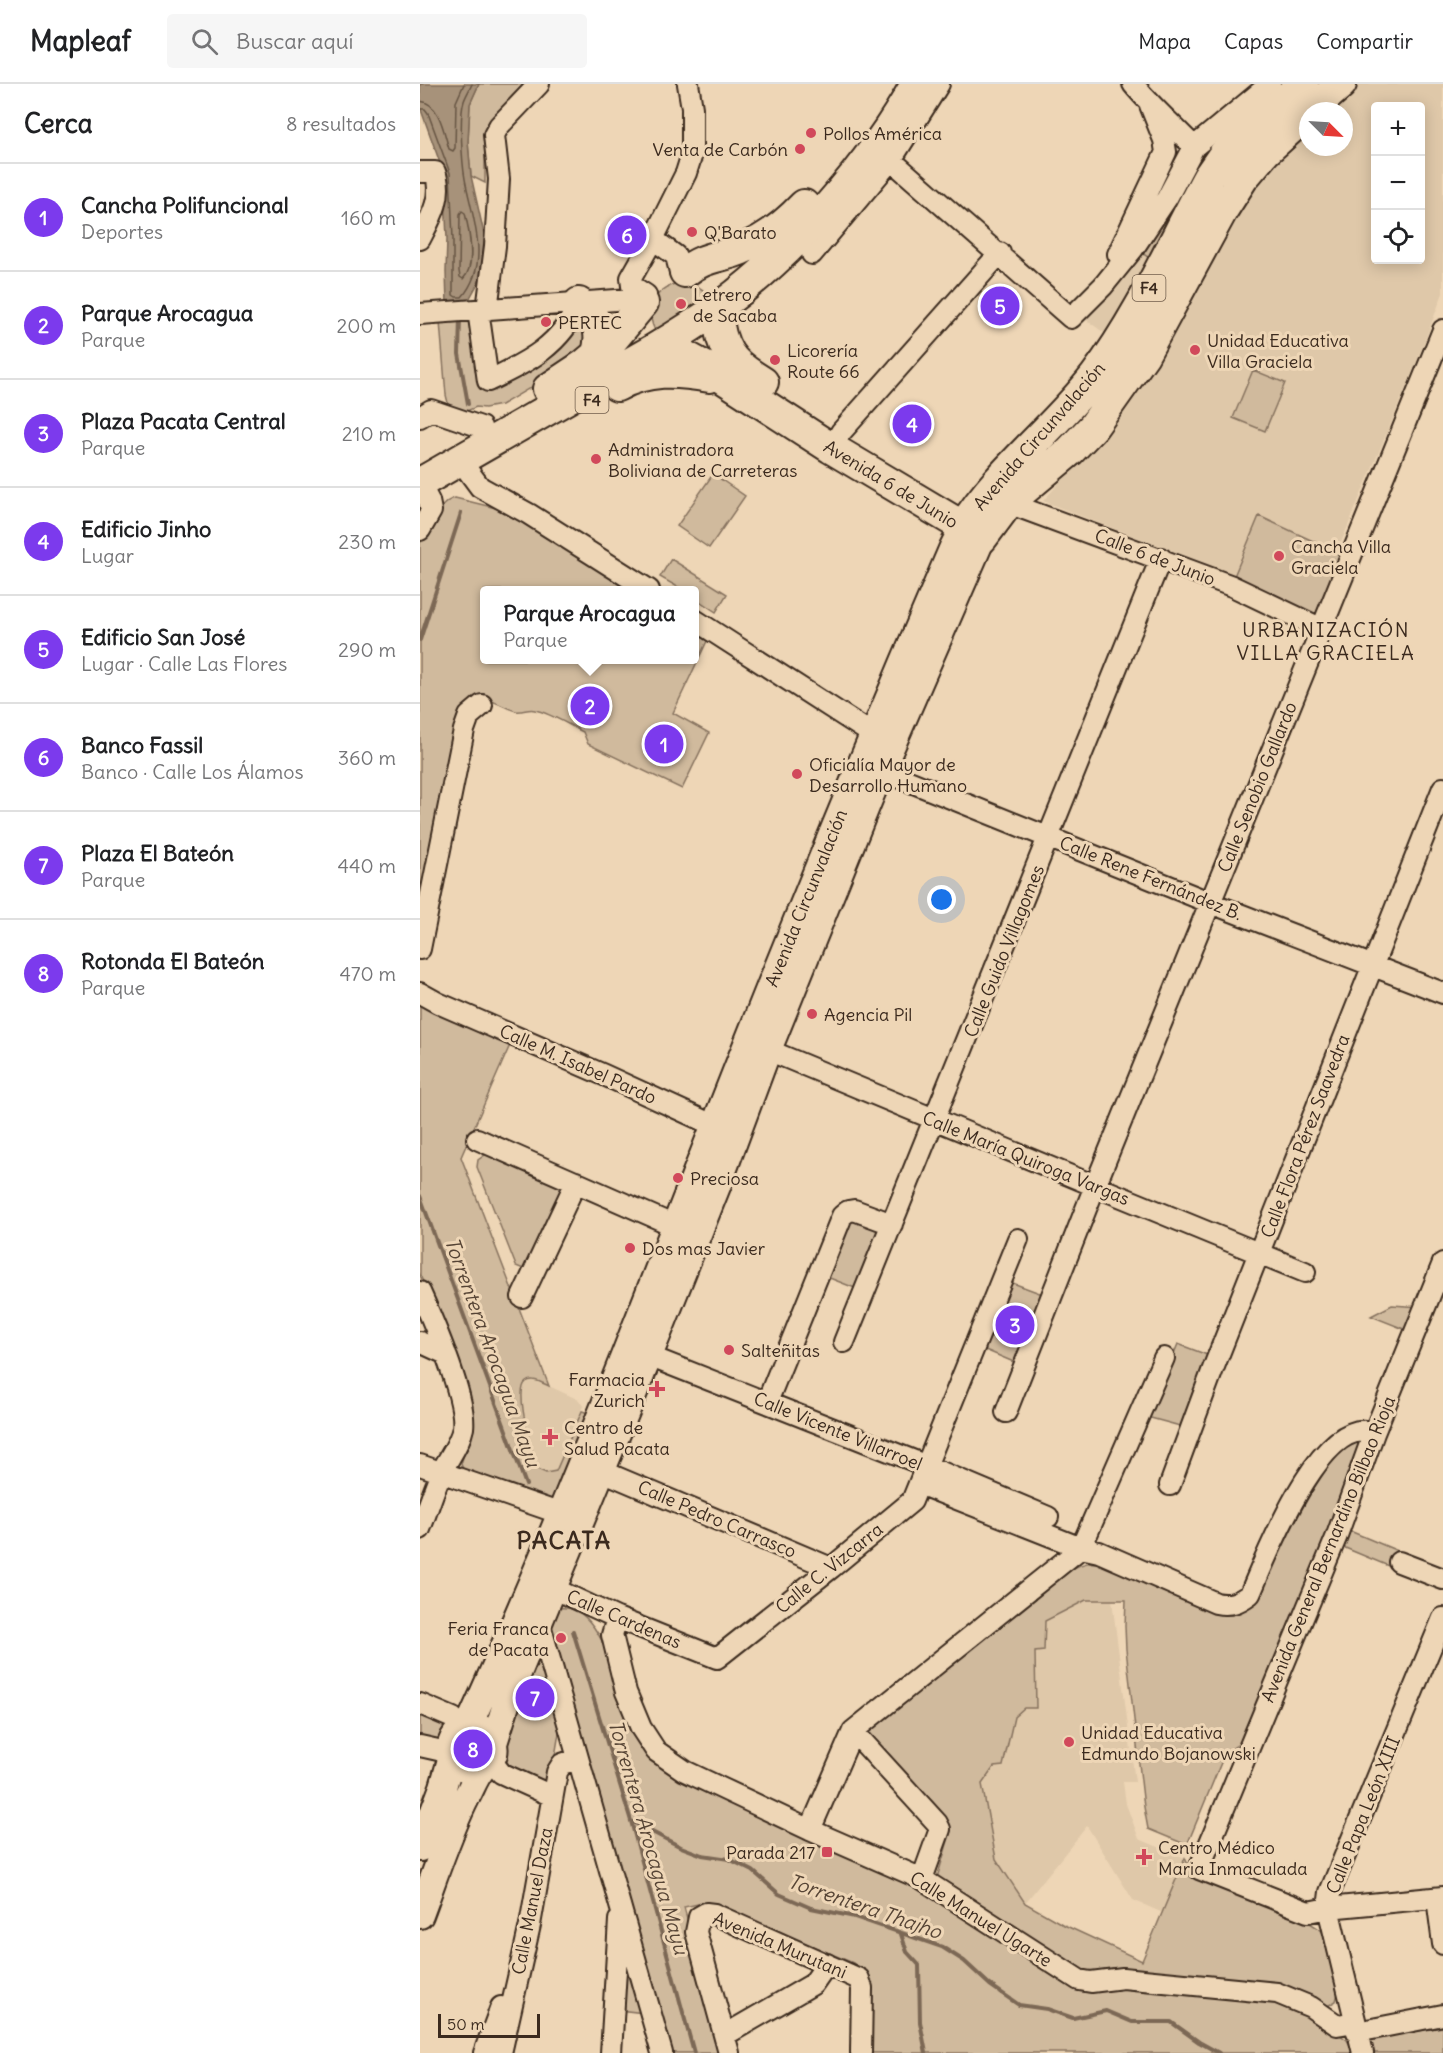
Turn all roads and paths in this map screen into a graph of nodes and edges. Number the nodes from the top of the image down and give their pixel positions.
1 (539, 84) edge
2 (688, 84) edge
3 (898, 84) edge
4 (916, 84) edge
5 (939, 84) edge
6 (1133, 84) edge
7 (1270, 84) edge
8 (1303, 84) edge
9 (1341, 84) edge
10 (1320, 102) edge
11 (1150, 105) junction
12 (1299, 121) edge
13 (1194, 147) junction
14 (891, 160) junction
15 (428, 172) edge
16 (420, 239) edge
17 (653, 239) junction
18 (812, 254) dead end
19 (1000, 254) junction
20 (682, 272) junction
21 (1103, 286) junction
22 (641, 294) junction
23 (586, 303) junction
24 (470, 311) junction
25 (420, 315) edge
26 (720, 316) junction
27 (1442, 334) edge
28 (668, 349) junction
29 (596, 356) junction
30 (730, 382) junction
31 (420, 417) edge
32 (481, 427) junction
33 (836, 440) junction
34 (460, 460) junction
35 (420, 462) edge
36 (420, 484) edge
37 (985, 515) junction
38 (420, 530) edge
39 (1161, 558) junction
40 (641, 586) edge
41 (699, 623) edge
42 (1320, 628) junction
43 (482, 705) dead end
44 (872, 734) junction
45 (871, 766) junction
46 (1443, 788) edge
47 (1049, 838) junction
48 (1211, 903) junction
49 (420, 949) edge
50 (1372, 964) junction
51 (420, 993) edge
52 (1443, 993) edge
53 (758, 1046) junction
54 (935, 1120) junction
55 (725, 1131) junction
56 (477, 1139) dead end
57 (576, 1182) junction
58 (1095, 1186) junction
59 (892, 1224) junction
60 (675, 1226) junction
61 (1018, 1239) dead end
62 (1260, 1253) junction
63 (1443, 1263) edge
64 (1305, 1272) dead end
65 (420, 1292) edge
66 (522, 1298) dead end
67 (420, 1342) edge
68 (844, 1342) dead end
69 (638, 1352) junction
70 (446, 1354) junction
71 (1164, 1358) dead end
72 (767, 1402) junction
73 (1006, 1412) dead end
74 (1374, 1433) junction
75 (420, 1465) edge
76 (442, 1471) junction
77 (602, 1471) junction
78 (923, 1475) junction
79 (1170, 1485) dead end
80 (1048, 1517) dead end
81 (571, 1518) junction
82 (420, 1529) edge
83 (1081, 1548) junction
84 (1399, 1562) dead end
85 (831, 1568) junction
86 (1443, 1579) edge
87 (542, 1583) junction
88 (617, 1618) junction
89 (1443, 1618) edge
90 (539, 1621) junction
91 (717, 1658) joint
92 (420, 1704) edge
93 (466, 1728) junction
94 (853, 1731) junction
95 (420, 1746) edge
96 (451, 1753) junction
97 (489, 1757) junction
98 (577, 1759) junction
99 (552, 1796) junction
100 (810, 1830) junction
101 (420, 1848) edge
102 (922, 1879) junction
103 (1440, 1898) edge
104 (620, 1906) junction
105 (1328, 1908) junction
106 (420, 1915) edge
107 (530, 1925) junction
108 (1443, 1944) edge
109 (827, 1965) junction
110 (1443, 2015) edge
111 (1356, 2027) junction
112 (727, 2044) edge
113 (484, 2053) edge
114 (501, 2053) edge
115 (611, 2053) edge
116 (662, 2053) edge
117 (861, 2053) edge
118 (1363, 2053) edge

1 - 24 street
2 - 17 street
3 - 20 highway, F4
4 - 26 highway, F4
5 - 14 street
6 - 11 street
7 - 13 street
8 - 37 highway, Avenida Circunvalación / F4
9 - 10 highway, Avenida Circunvalación / F4
11 - 13 street
11 - 21 street
12 - 37 highway, Avenida Circunvalación / F4
13 - 21 street
14 - 18 street
14 - 19 street
15 - 16 street
17 - 20 street
17 - 22 street
19 - 21 street
19 - 33 street
20 - 22 highway, F4
20 - 26 highway, F4
22 - 23 street
22 - 28 highway, F4
22 - 29 highway, F4
23 - 24 street
23 - 24 street
23 - 29 highway
24 - 25 street
26 - 28 highway, F4
26 - 33 highway, Avenida 6 de Junio / F4
27 - 42 street, Calle Senobio Gallardo
28 - 30 highway, Avenida 6 de Junio / F4
28 - 34 highway, F4
29 - 32 highway, F4
30 - 33 highway, Avenida 6 de Junio / F4
30 - 34 highway, F4
31 - 32 street
32 - 35 highway, F4
33 - 37 highway, Avenida 6 de Junio / F4
34 - 36 highway, F4
34 - 40 street
36 - 38 street
37 - 39 street, Calle 6 de Junio
37 - 44 main road, Avenida Circunvalación
37 - 45 main road, Avenida Circunvalación
39 - 42 street, Calle 6 de Junio
39 - 47 street, Calle Guido Villagomes
41 - 44 street
42 - 48 street, Calle Senobio Gallardo
43 - 49 street
44 - 45 main road, Avenida Circunvalación
45 - 47 street, Calle Rene Fernández B.
45 - 53 main road, Avenida Circunvalación
46 - 50 street, Calle Flora Pérez Saavedra
47 - 48 street, Calle Rene Fernández B.
47 - 54 street, Calle Guido Villagomes
48 - 50 street, Calle Rene Fernández B.
48 - 58 street, Calle Senobio Gallardo
50 - 52 street, Calle Rene Fernández B.
50 - 62 street, Calle Flora Pérez Saavedra
51 - 55 street, Calle M. Isabel Pardo
53 - 54 street, Calle María Quiroga Vargas
53 - 55 main road, Avenida Circunvalación
54 - 58 street, Calle María Quiroga Vargas
54 - 59 street, Calle Guido Villagomes
55 - 60 main road, Avenida Circunvalación
55 - 69 main road, Avenida Circunvalación
56 - 57 street
57 - 60 street
57 - 66 street
58 - 62 street, Calle María Quiroga Vargas
58 - 73 street, Calle Senobio Gallardo
59 - 68 street, Calle Guido Villagomes
59 - 72 street
60 - 69 main road, Avenida Circunvalación
61 - 78 street, Calle C. Vizcarra
62 - 64 street, Calle María Quiroga Vargas
62 - 79 street, Calle Flora Pérez Saavedra
63 - 74 street, Avenida General Bernardino Bilbao Rioja
65 - 70 street
67 - 70 street
69 - 72 street, Calle Vicente Villarroel
69 - 77 main road, Avenida Circunvalación
69 - 81 main road, Avenida Circunvalación
70 - 76 street
71 - 83 street
72 - 78 street, Calle Vicente Villarroel
74 - 83 street, Calle Vicente Villarroel
74 - 105 street, Avenida General Bernardino Bilbao Rioja
75 - 76 street
76 - 81 street
76 - 82 street
77 - 81 main road, Avenida Circunvalación
77 - 85 street, Calle Pedro Carrasco
78 - 80 street, Calle Vicente Villarroel
78 - 83 street, Calle Vicente Villarroel
78 - 85 street, Calle C. Vizcarra
81 - 87 main road, Avenida Circunvalación
83 - 94 street
84 - 86 street
85 - 91 street, Calle C. Vizcarra
87 - 88 street, Calle Cardenas
87 - 90 main road, Avenida Circunvalación
87 - 93 main road, Avenida Circunvalación
88 - 91 street, Calle Cardenas
88 - 100 street, Calle Manuel Ugarte
89 - 105 street, Calle Papa León XIII
90 - 97 main road, Avenida Circunvalación
90 - 98 street
92 - 93 street
93 - 96 main road
93 - 97 main road
94 - 100 street
94 - 102 street
95 - 96 street
96 - 97 main road
96 - 101 main road
97 - 99 street
97 - 106 main road, Avenida Circunvalación
98 - 99 street, Calle Manuel Daza
98 - 104 street
99 - 107 street, Calle Manuel Daza
100 - 102 street, Calle Manuel Ugarte
102 - 111 street, Calle Manuel Ugarte
103 - 105 street
103 - 108 street
104 - 115 street
104 - 116 street
105 - 111 street, Calle Papa León XIII
107 - 113 street
107 - 114 street, Calle Manuel Daza
109 - 112 street
109 - 112 street, Avenida Murutani
109 - 117 street, Avenida Murutani
110 - 111 street, Calle Manuel Ugarte
111 - 118 street, Calle Papa León XIII

